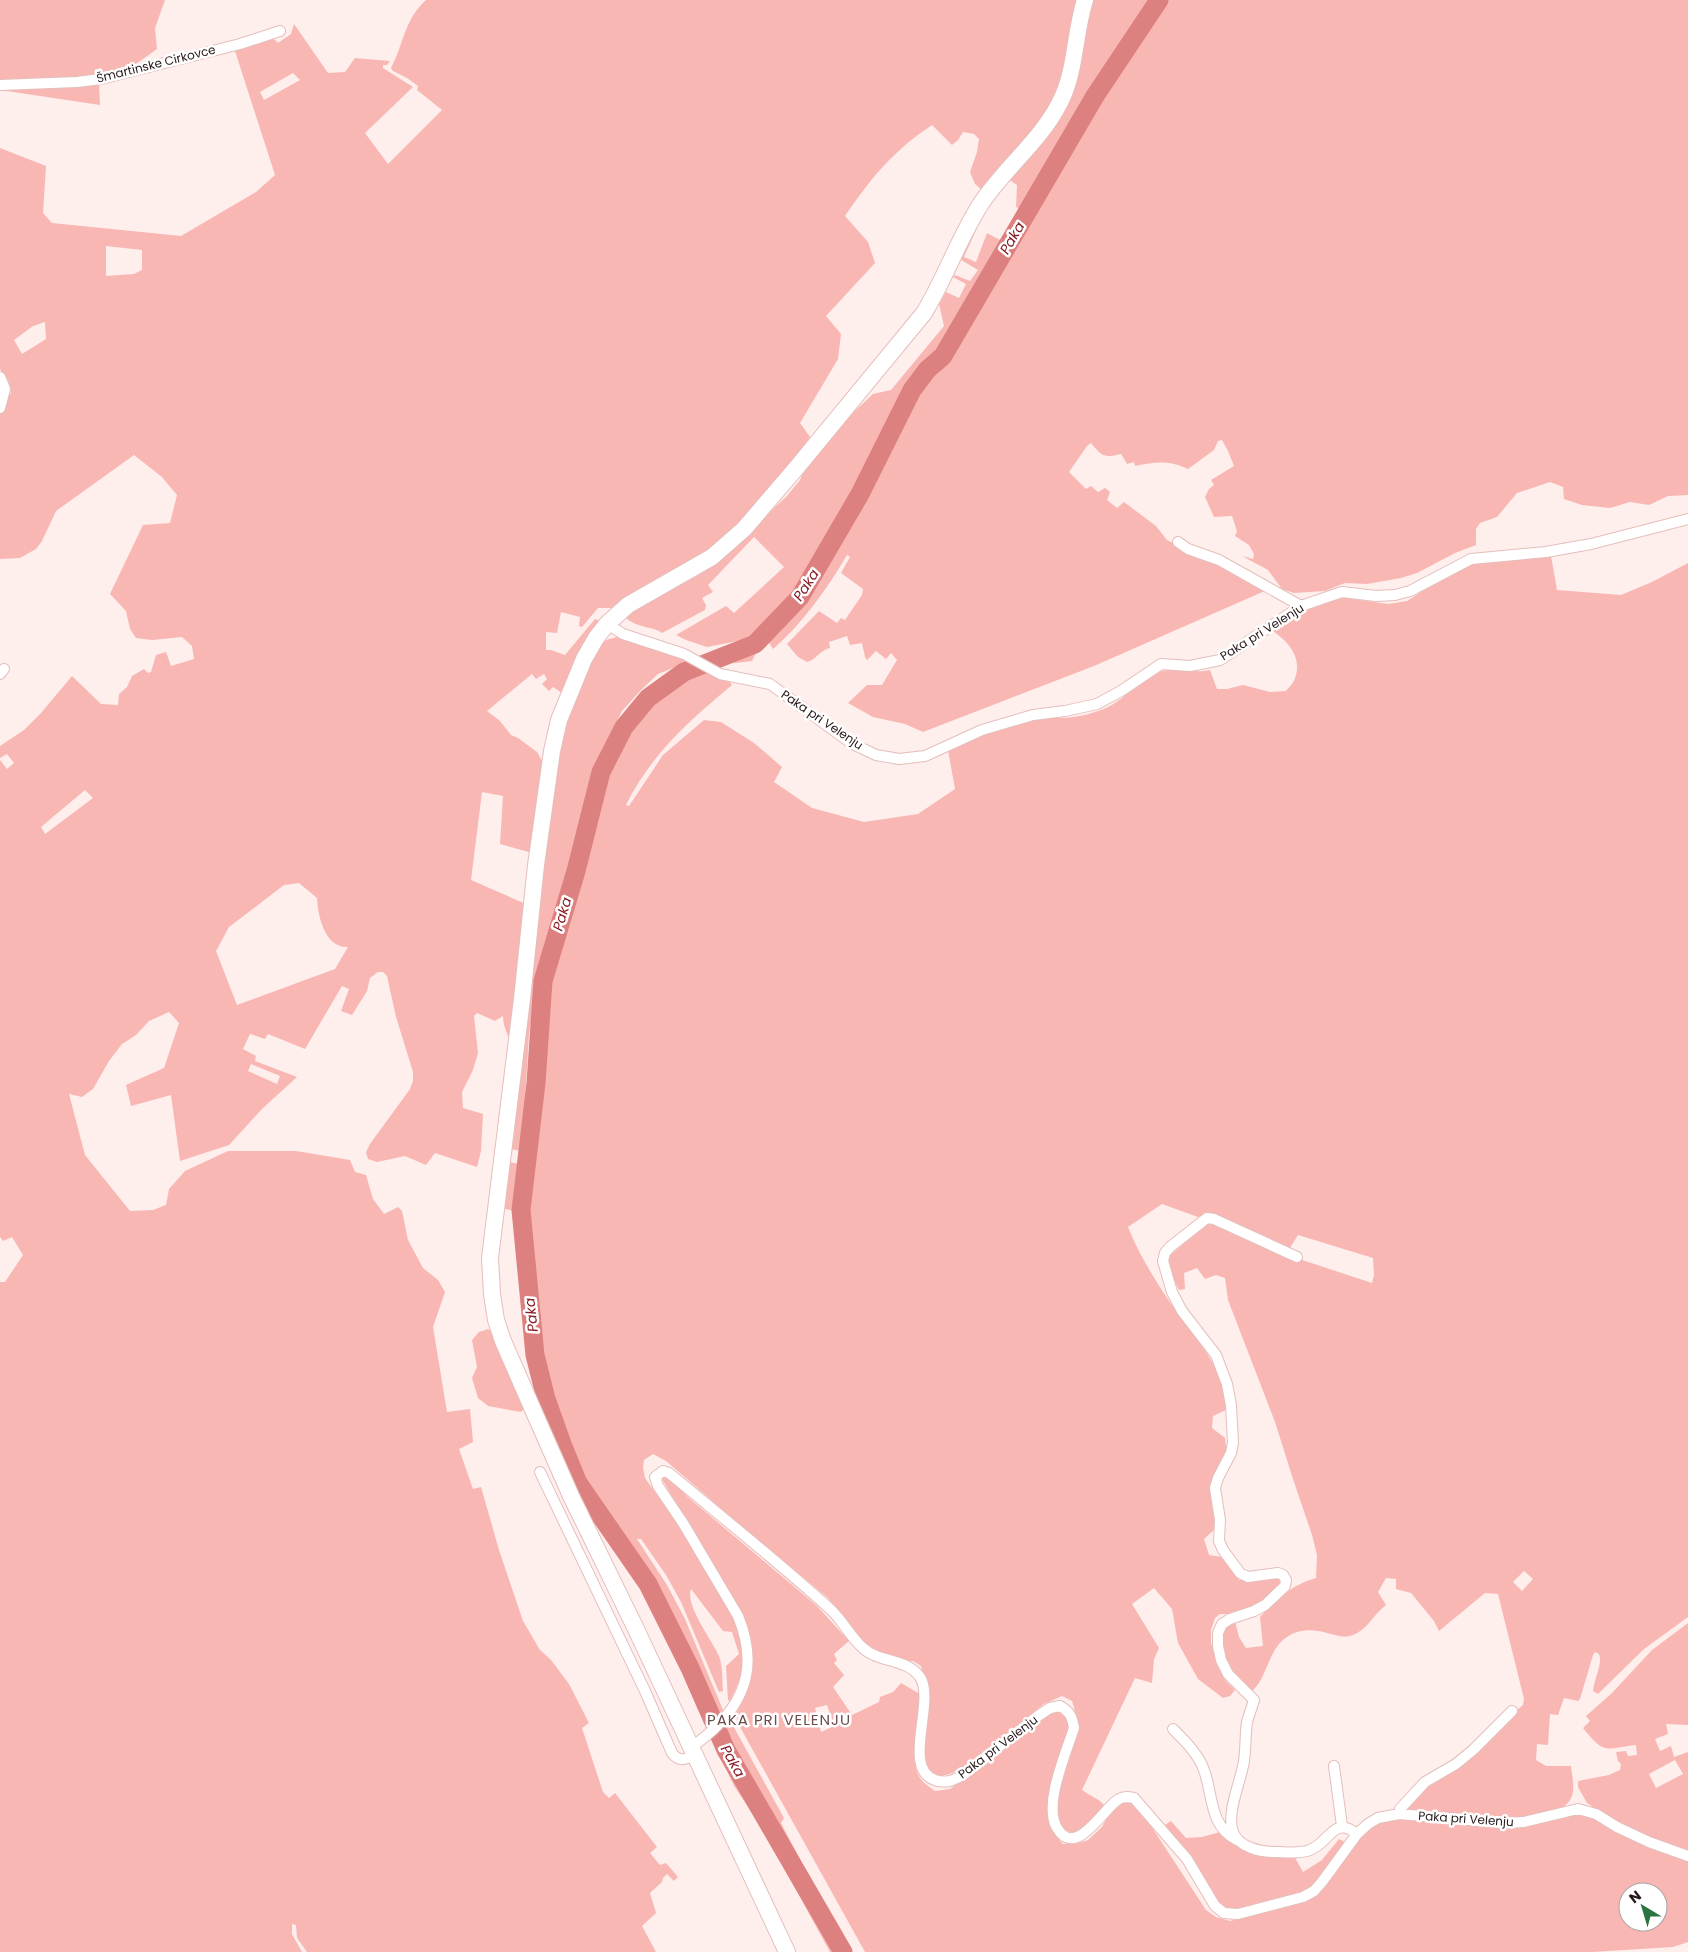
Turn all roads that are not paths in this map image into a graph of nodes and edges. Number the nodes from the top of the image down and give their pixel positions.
1 (1085, 0) edge
2 (280, 31) dead end
3 (0, 85) edge
4 (0, 377) edge
5 (0, 408) edge
6 (1688, 519) edge
7 (1178, 542) dead end
8 (1301, 606) junction
9 (607, 624) junction
10 (1297, 1257) dead end
11 (540, 1472) dead end
12 (1512, 1711) dead end
13 (1173, 1729) dead end
14 (693, 1751) junction
15 (1334, 1766) dead end
16 (1399, 1814) junction
17 (1342, 1826) junction
18 (1357, 1834) junction
19 (1240, 1841) junction
20 (1688, 1856) edge
21 (787, 1952) edge

1 - 9 main road
2 - 3 street, Šmartinske Cirkovce
4 - 5 street
6 - 8 street, Paka pri Velenju
7 - 8 street
8 - 9 street, Paka pri Velenju
9 - 14 main road
10 - 19 street
11 - 14 street
12 - 16 street
13 - 19 street
14 - 18 street, Paka pri Velenju
14 - 21 main road
15 - 17 street
16 - 18 street, Paka pri Velenju
16 - 20 street, Paka pri Velenju
17 - 18 street
17 - 19 street

